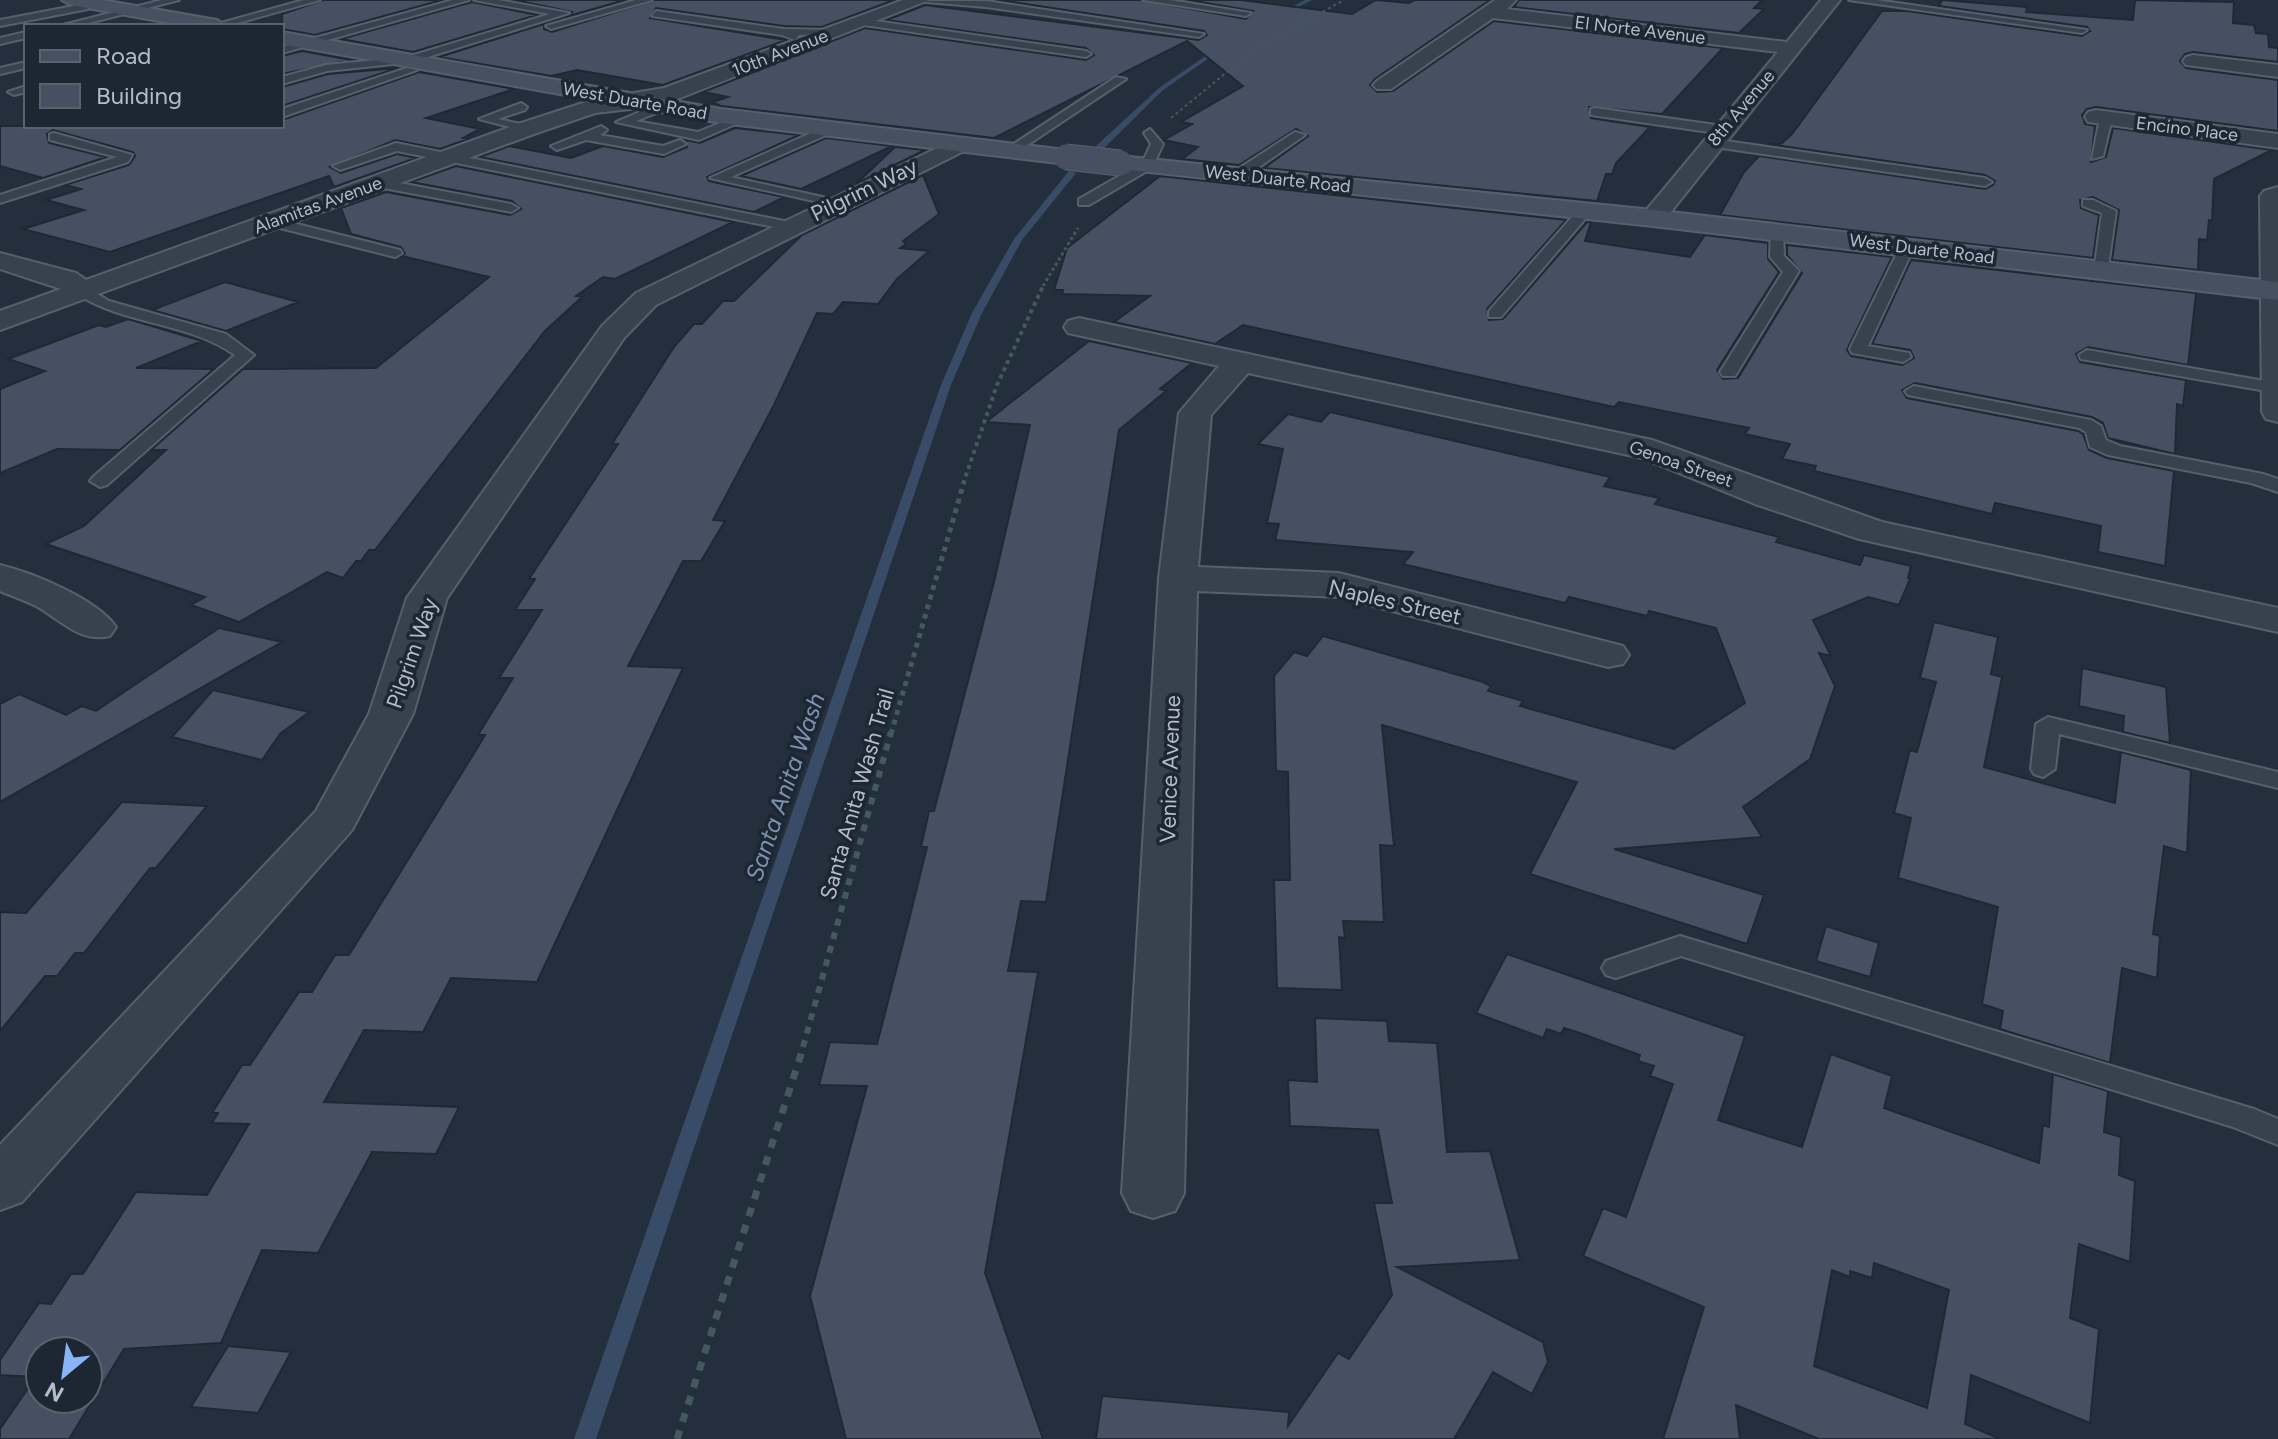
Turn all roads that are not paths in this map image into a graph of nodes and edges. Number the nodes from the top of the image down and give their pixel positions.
1 (71, 0) edge
2 (174, 0) edge
3 (315, 0) edge
4 (464, 0) edge
5 (486, 0) edge
6 (572, 0) edge
7 (647, 0) edge
8 (1148, 0) edge
9 (1507, 0) edge
10 (1831, 0) edge
11 (1854, 0) edge
12 (913, 3) edge
13 (95, 4) junction
14 (540, 9) junction
15 (131, 10) junction
16 (860, 12) edge
17 (1489, 12) junction
18 (1246, 13) dead end
19 (0, 14) edge
20 (656, 14) dead end
21 (23, 19) junction
22 (215, 22) edge
23 (0, 23) edge
24 (185, 23) edge
25 (72, 24) edge
26 (2082, 30) dead end
27 (784, 32) junction
28 (832, 33) junction
29 (1199, 34) dead end
30 (24, 35) edge
31 (284, 38) edge
32 (0, 41) edge
33 (810, 41) junction
34 (308, 43) junction
35 (1790, 48) junction
36 (284, 49) edge
37 (354, 52) junction
38 (1086, 54) dead end
39 (2193, 61) dead end
40 (419, 62) junction
41 (24, 65) edge
42 (326, 68) junction
43 (0, 71) edge
44 (2278, 71) edge
45 (1120, 79) dead end
46 (284, 80) edge
47 (1384, 85) dead end
48 (651, 104) junction
49 (284, 112) edge
50 (2101, 118) joint
51 (741, 119) junction
52 (553, 120) junction
53 (622, 122) junction
54 (1583, 124) dead end
55 (603, 129) junction
56 (829, 129) junction
57 (1150, 133) road end
58 (1299, 135) dead end
59 (586, 136) junction
60 (699, 136) junction
61 (1718, 136) junction
62 (54, 137) dead end
63 (2278, 141) edge
64 (680, 144) junction
65 (958, 145) junction
66 (557, 146) dead end
67 (664, 150) junction
68 (1009, 151) junction
69 (2097, 156) dead end
70 (448, 157) junction
71 (650, 164) dead end
72 (1147, 165) junction
73 (340, 166) dead end
74 (1240, 174) junction
75 (1985, 182) dead end
76 (378, 183) junction
77 (2278, 194) edge
78 (0, 199) edge
79 (1084, 202) road end
80 (2088, 203) dead end
81 (836, 204) junction
82 (511, 208) dead end
83 (1585, 211) junction
84 (1653, 218) junction
85 (273, 222) junction
86 (789, 226) junction
87 (1776, 232) junction
88 (1907, 247) junction
89 (395, 253) dead end
90 (0, 261) edge
91 (2102, 271) junction
92 (2276, 290) edge
93 (82, 291) junction
94 (1495, 314) dead end
95 (0, 321) edge
96 (1079, 327) dead end
97 (2087, 355) dead end
98 (1903, 357) dead end
99 (1240, 362) junction
100 (1729, 372) dead end
101 (1914, 391) dead end
102 (2277, 400) edge
103 (100, 481) dead end
104 (2278, 486) edge
105 (0, 577) edge
106 (1178, 578) junction
107 (2278, 620) edge
108 (96, 627) dead end
109 (1608, 655) dead end
110 (2043, 769) dead end
111 (2278, 780) edge
112 (1616, 968) dead end
113 (2278, 1132) edge
114 (0, 1185) edge
115 (1153, 1193) dead end

1 - 13 main road
2 - 15 lane
3 - 22 lane
4 - 34 lane
5 - 14 lane
6 - 14 lane
7 - 40 lane
8 - 18 lane
9 - 17 street
10 - 35 street, 8th Avenue
11 - 26 lane
12 - 16 street, 10th Avenue
12 - 29 lane
13 - 15 main road
13 - 21 lane
14 - 40 lane
15 - 24 main road
15 - 25 lane
16 - 28 street, 10th Avenue
16 - 38 lane
17 - 35 street, El Norte Avenue
17 - 47 street
19 - 21 lane
20 - 27 lane
21 - 23 lane
22 - 24 main road
27 - 28 lane
27 - 33 lane
28 - 33 street, 10th Avenue
30 - 32 lane
31 - 34 main road, West Duarte Road
33 - 48 street, 10th Avenue
34 - 36 lane
34 - 37 main road, West Duarte Road
35 - 61 street, 8th Avenue
37 - 40 main road, West Duarte Road
37 - 42 lane
39 - 44 street
40 - 42 lane
40 - 48 main road, West Duarte Road
40 - 49 lane
41 - 43 lane
42 - 46 lane
45 - 68 lane
48 - 51 main road, West Duarte Road
48 - 52 street, Alamitas Avenue
48 - 53 lane
50 - 63 street, Encino Place
50 - 69 lane
51 - 56 main road, West Duarte Road
51 - 60 lane
52 - 55 lane
52 - 70 street, Alamitas Avenue
53 - 55 lane
53 - 60 lane
54 - 61 lane
55 - 59 lane
55 - 64 lane
56 - 65 main road, West Duarte Road
56 - 81 lane
57 - 72 lane
58 - 74 lane
59 - 66 lane
59 - 67 lane
60 - 64 lane
61 - 75 lane
61 - 84 street, 8th Avenue
62 - 78 lane
64 - 67 lane
65 - 68 main road, West Duarte Road
65 - 81 street, Pilgrim Way
67 - 71 lane
68 - 72 main road, West Duarte Road, bridge
70 - 73 lane
70 - 76 street, Alamitas Avenue
70 - 86 lane
72 - 74 main road, West Duarte Road
72 - 79 lane
74 - 83 main road, West Duarte Road
76 - 82 lane
76 - 85 street, Alamitas Avenue
77 - 92 street
80 - 91 lane
81 - 86 street, Pilgrim Way
83 - 84 main road, West Duarte Road
83 - 94 lane
84 - 87 main road, West Duarte Road
85 - 89 lane
85 - 93 street, Alamitas Avenue
86 - 114 street, Pilgrim Way
87 - 88 main road, West Duarte Road
87 - 100 lane
88 - 91 main road, West Duarte Road
88 - 98 lane
90 - 93 street
91 - 92 main road, West Duarte Road
92 - 102 street
93 - 95 street, Alamitas Avenue
93 - 103 lane
96 - 99 street, Genoa Street
97 - 102 lane
99 - 106 street, Venice Avenue
99 - 107 street, Genoa Street
101 - 104 lane
105 - 108 street
106 - 109 street, Naples Street
106 - 115 street, Venice Avenue
110 - 111 lane
112 - 113 lane

